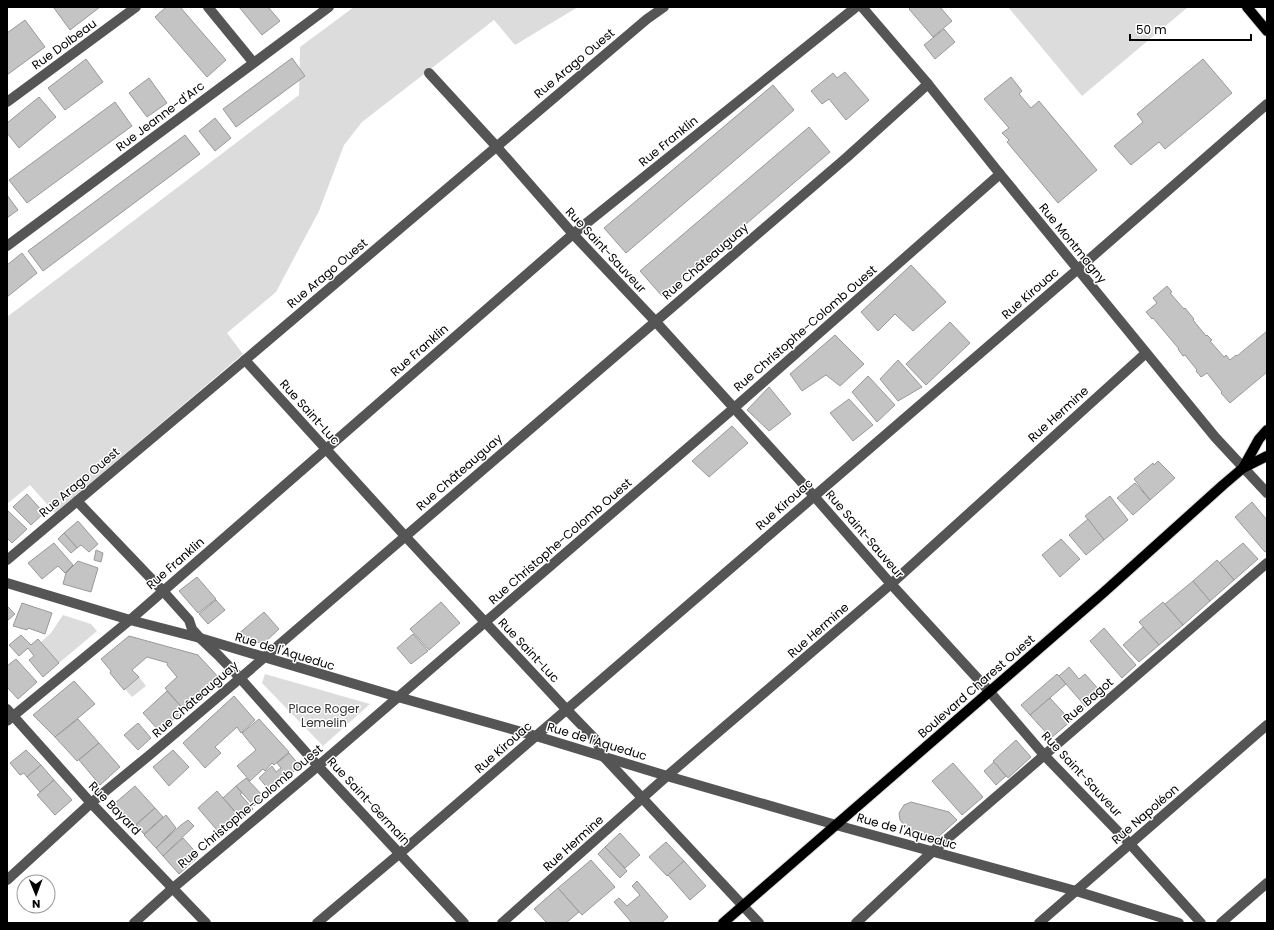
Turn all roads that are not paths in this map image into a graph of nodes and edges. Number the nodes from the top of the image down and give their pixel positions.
1 (136, 7) edge
2 (208, 7) edge
3 (329, 7) edge
4 (664, 7) edge
5 (856, 7) edge
6 (862, 7) edge
7 (1247, 7) edge
8 (1267, 31) edge
9 (253, 62) junction
10 (429, 73) dead end
11 (928, 84) junction
12 (7, 102) edge
13 (1267, 104) edge
14 (496, 146) junction
15 (1000, 174) junction
16 (573, 234) junction
17 (7, 246) edge
18 (1078, 268) junction
19 (655, 321) junction
20 (1146, 353) junction
21 (245, 360) junction
22 (734, 408) junction
23 (1267, 430) edge
24 (326, 448) junction
25 (1267, 456) edge
26 (1243, 468) junction
27 (1267, 493) edge
28 (814, 496) junction
29 (77, 501) junction
30 (405, 536) junction
31 (7, 560) edge
32 (1267, 563) edge
33 (7, 583) edge
34 (891, 584) junction
35 (163, 591) junction
36 (130, 620) junction
37 (486, 622) junction
38 (200, 638) junction
39 (263, 658) junction
40 (240, 678) junction
41 (990, 691) junction
42 (398, 698) junction
43 (566, 709) junction
44 (9, 715) edge
45 (1267, 725) edge
46 (536, 736) junction
47 (1044, 754) junction
48 (603, 756) junction
49 (318, 766) junction
50 (667, 776) junction
51 (643, 798) junction
52 (91, 803) junction
53 (836, 825) junction
54 (1130, 844) junction
55 (932, 852) junction
56 (399, 854) junction
57 (7, 880) edge
58 (1267, 883) edge
59 (173, 888) junction
60 (1076, 891) junction
61 (744, 906) junction
62 (134, 923) edge
63 (206, 923) edge
64 (317, 923) edge
65 (464, 923) edge
66 (502, 923) edge
67 (724, 923) edge
68 (759, 923) edge
69 (856, 923) edge
70 (1039, 923) edge
71 (1179, 923) edge
72 (1201, 923) edge
73 (1221, 923) edge

1 - 12 street, Rue Dolbeau
2 - 9 street
3 - 9 street, Rue Jeanne-d'Arc
4 - 14 street, Rue Arago Ouest
5 - 16 street, Rue Franklin
6 - 11 street, Rue Montmagny
7 - 8 main road
9 - 17 street, Rue Jeanne-d'Arc
10 - 14 street, Rue Saint-Sauveur
11 - 15 street, Rue Montmagny
11 - 19 street, Rue Châteauguay
13 - 18 street, Rue Kirouac
14 - 16 street, Rue Saint-Sauveur
14 - 21 street, Rue Arago Ouest
15 - 18 street, Rue Montmagny
15 - 22 street, Rue Christophe-Colomb Ouest
16 - 19 street, Rue Saint-Sauveur
16 - 24 street, Rue Franklin
18 - 20 street, Rue Montmagny
18 - 28 street, Rue Kirouac
19 - 22 street, Rue Saint-Sauveur
19 - 30 street, Rue Châteauguay
20 - 26 street, Rue Montmagny
20 - 34 street, Rue Hermine
21 - 24 street, Rue Saint-Luc
21 - 29 street, Rue Arago Ouest
22 - 28 street, Rue Saint-Sauveur
22 - 37 street, Rue Christophe-Colomb Ouest
23 - 26 main road, Boulevard Charest Ouest
24 - 30 street, Rue Saint-Luc
24 - 35 street, Rue Franklin
25 - 26 main road, Boulevard Charest Ouest
26 - 27 street, Rue Montmagny
26 - 41 main road, Boulevard Charest Ouest
28 - 34 street, Rue Saint-Sauveur
28 - 43 street, Rue Kirouac
29 - 31 street, Rue Arago Ouest
29 - 35 street, Rue Saint-Germain
30 - 37 street, Rue Saint-Luc
30 - 39 street, Rue Châteauguay
32 - 47 street, Rue Bagot
33 - 36 street, Rue de l'Aqueduc
34 - 41 street, Rue Saint-Sauveur
34 - 50 street, Rue Hermine
35 - 36 street, Rue Franklin
35 - 38 street, Rue Saint-Germain
36 - 38 street, Rue de l'Aqueduc
36 - 44 street, Rue Franklin
37 - 42 street, Rue Christophe-Colomb Ouest
37 - 43 street, Rue Saint-Luc
38 - 39 street, Rue de l'Aqueduc
38 - 40 street, Rue Saint-Germain
39 - 40 street, Rue Châteauguay
39 - 42 street, Rue de l'Aqueduc
40 - 49 street, Rue Saint-Germain
40 - 52 street, Rue Châteauguay
41 - 47 street, Rue Saint-Sauveur
41 - 53 main road, Boulevard Charest Ouest
42 - 46 street, Rue de l'Aqueduc
42 - 49 street, Rue Christophe-Colomb Ouest
43 - 46 street, Rue Kirouac
43 - 48 street, Rue Saint-Luc
44 - 52 street, Rue Bayard
45 - 54 street, Rue Napoléon
46 - 48 street, Rue de l'Aqueduc
46 - 56 street, Rue Kirouac
47 - 54 street, Rue Saint-Sauveur
47 - 55 street, Rue Bagot
48 - 50 street, Rue de l'Aqueduc
48 - 51 street, Rue Saint-Luc
49 - 56 street, Rue Saint-Germain
49 - 59 street, Rue Christophe-Colomb Ouest
50 - 51 street, Rue Hermine
50 - 53 street, Rue de l'Aqueduc
51 - 61 street, Rue Saint-Luc
51 - 66 street, Rue Hermine
52 - 57 street, Rue Châteauguay
52 - 59 street, Rue Bayard
53 - 55 street, Rue de l'Aqueduc
53 - 61 main road, Boulevard Charest Ouest
54 - 60 street, Rue Napoléon
54 - 72 street, Rue Saint-Sauveur
55 - 60 street, Rue de l'Aqueduc
55 - 69 street, Rue Bagot
56 - 64 street, Rue Kirouac
56 - 65 street, Rue Saint-Germain
58 - 73 street
59 - 62 street, Rue Christophe-Colomb Ouest
59 - 63 street, Rue Bayard
60 - 70 street, Rue Napoléon
60 - 71 street, Rue de l'Aqueduc
61 - 67 main road, Boulevard Charest Ouest
61 - 68 street, Rue Saint-Luc

